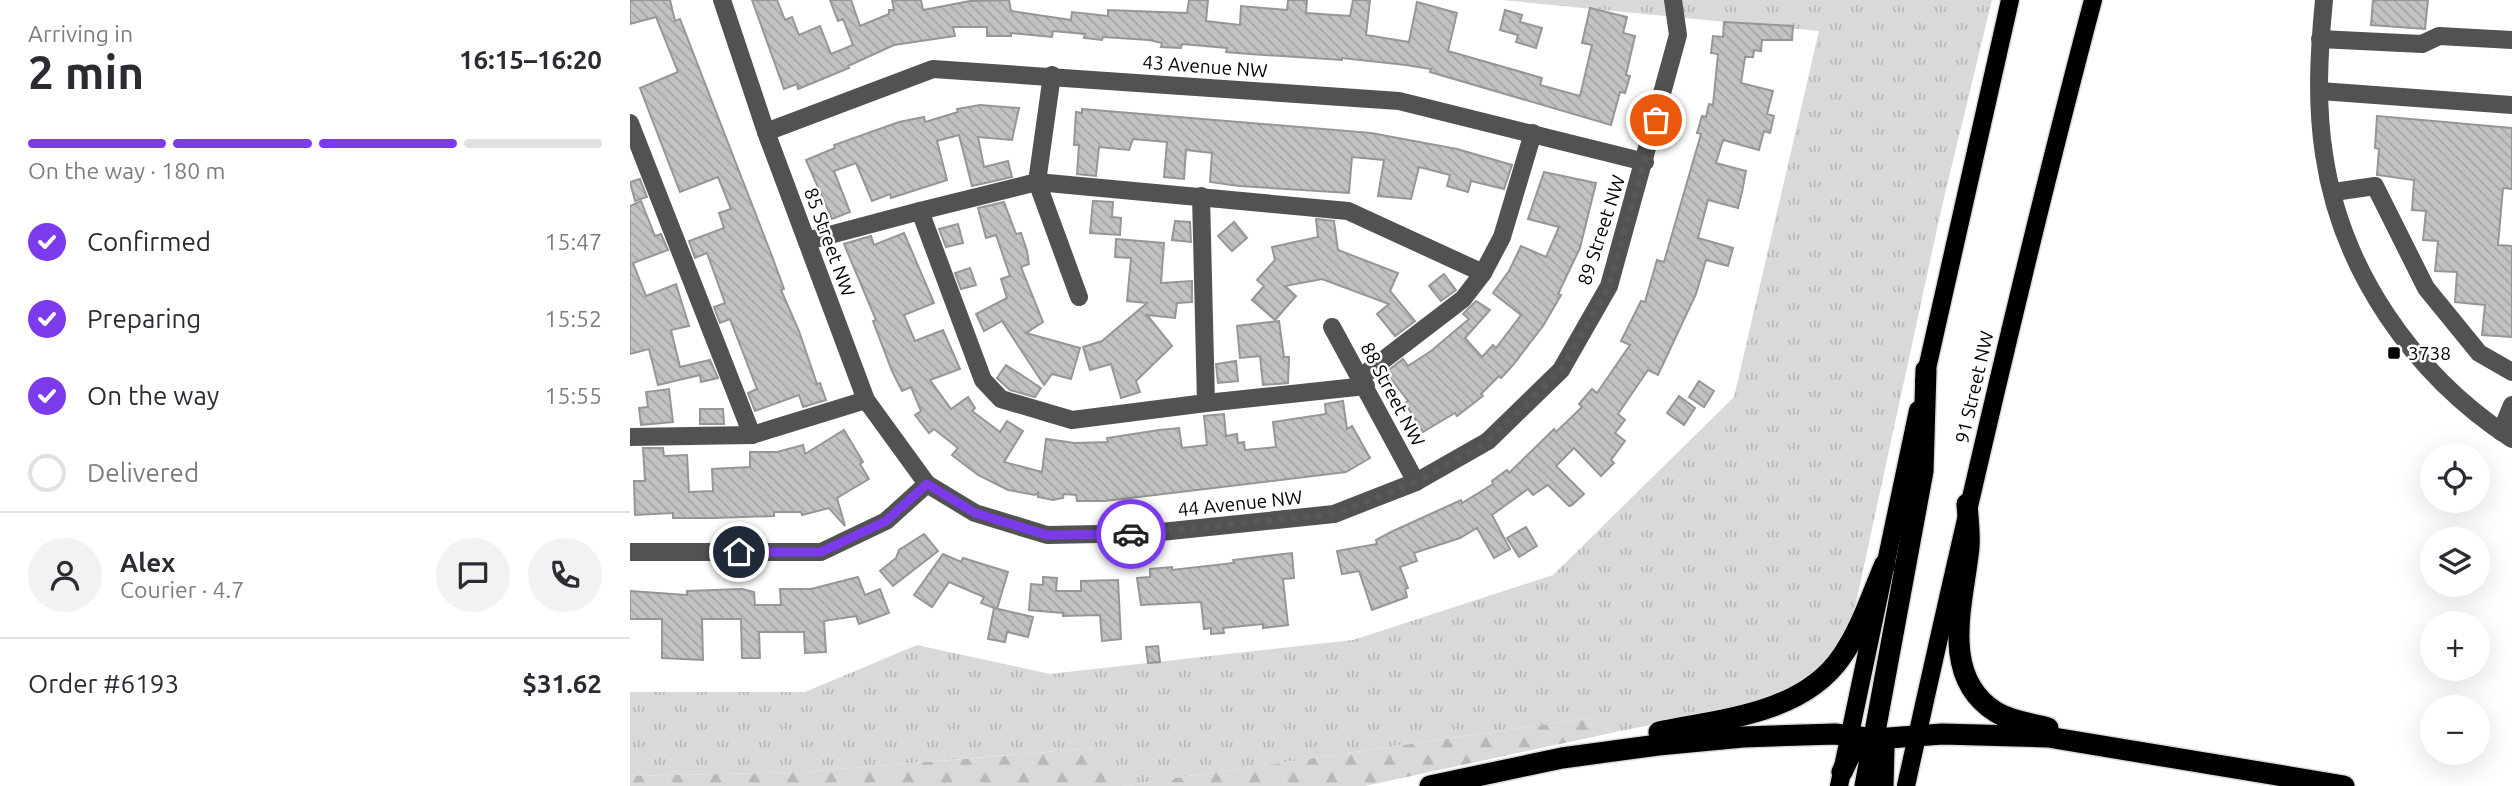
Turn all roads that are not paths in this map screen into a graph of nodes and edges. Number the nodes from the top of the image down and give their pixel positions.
1 (722, 0) edge
2 (1673, 0) edge
3 (2010, 0) edge
4 (2093, 0) edge
5 (2324, 0) edge
6 (2320, 39) junction
7 (2512, 40) edge
8 (1052, 75) junction
9 (2320, 91) junction
10 (2512, 105) edge
11 (630, 123) edge
12 (766, 132) junction
13 (1533, 133) junction
14 (1645, 162) junction
15 (1037, 182) junction
16 (2334, 192) junction
17 (1201, 196) junction
18 (920, 211) junction
19 (807, 241) junction
20 (1483, 273) junction
21 (1079, 297) dead end
22 (1332, 327) dead end
23 (1926, 370) junction
24 (2512, 372) edge
25 (1363, 381) junction
26 (866, 400) junction
27 (1206, 403) junction
28 (2512, 405) edge
29 (1522, 410) joint
30 (752, 435) junction
31 (2506, 435) edge
32 (630, 437) edge
33 (1416, 482) junction
34 (927, 484) junction
35 (1967, 503) junction
36 (630, 552) edge
37 (1885, 564) junction
38 (1848, 735) junction
39 (1916, 735) junction
40 (1875, 739) junction
41 (2104, 744) junction
42 (1562, 758) junction
43 (1840, 779) edge
44 (1430, 786) edge
45 (1865, 786) edge
46 (1883, 786) edge
47 (1906, 786) edge
48 (2344, 786) edge

1 - 12 street, 85 Street NW
2 - 14 street, 89 Street NW
3 - 23 main road
4 - 35 main road, 91 Street NW
5 - 6 street
6 - 7 street
6 - 9 street
8 - 12 street, 43 Avenue NW
8 - 13 street, 43 Avenue NW
8 - 15 street
9 - 10 street
9 - 16 street
11 - 30 street
12 - 19 street, 85 Street NW
13 - 14 street, 43 Avenue NW
13 - 20 street
14 - 29 street, 89 Street NW
15 - 17 street
15 - 18 street
15 - 21 street
16 - 24 street
16 - 31 street
17 - 20 street
17 - 27 street
18 - 19 street
18 - 27 street
19 - 26 street, 85 Street NW
20 - 25 street
22 - 25 street, 88 Street NW
23 - 37 main road
23 - 40 highway
25 - 27 street
25 - 33 street, 88 Street NW
26 - 30 street
26 - 34 street, 85 Street NW
28 - 31 street
29 - 33 street, 44 Avenue NW
30 - 32 street
33 - 34 street, 44 Avenue NW
34 - 36 street
35 - 39 main road, 91 Street NW
35 - 41 highway
37 - 38 main road
37 - 42 highway
38 - 40 highway
38 - 42 highway
38 - 43 main road
39 - 40 highway
39 - 41 highway
39 - 47 main road, 91 Street NW
40 - 43 highway
40 - 45 highway
40 - 46 highway
41 - 48 highway
42 - 44 highway

